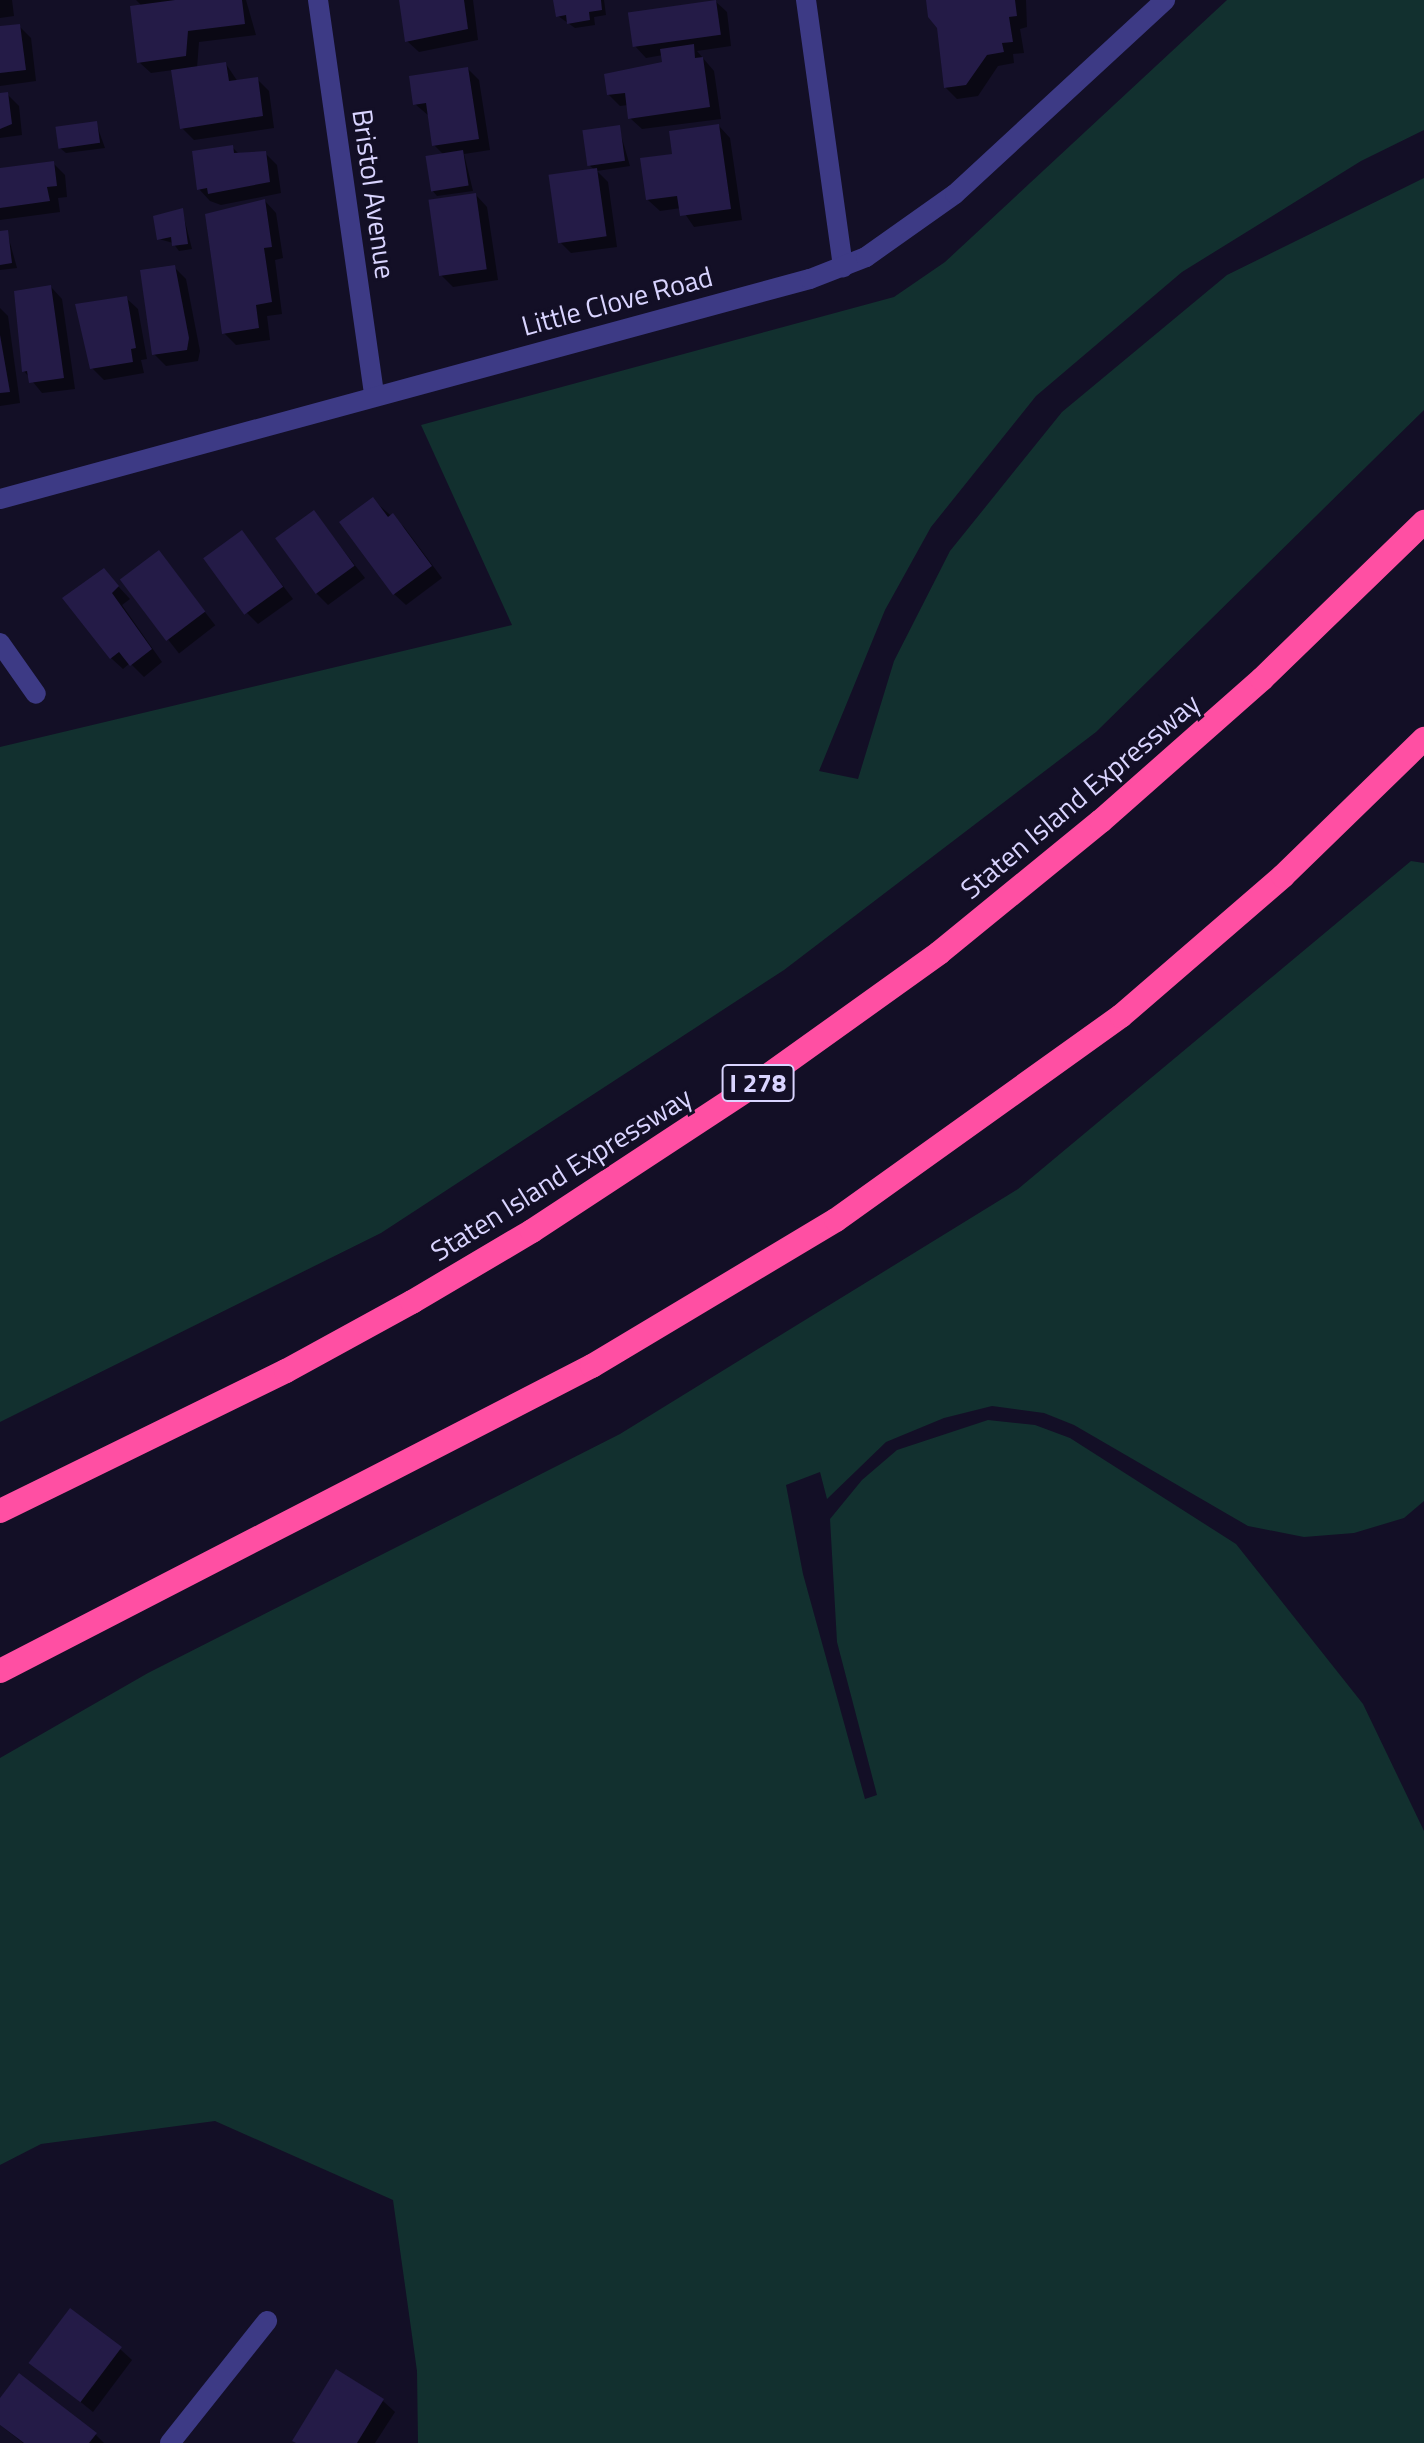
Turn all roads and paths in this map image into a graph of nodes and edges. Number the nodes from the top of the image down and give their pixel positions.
1 (318, 0) edge
2 (806, 0) edge
3 (1165, 0) edge
4 (843, 267) junction
5 (374, 395) junction
6 (0, 499) edge
7 (1424, 522) edge
8 (0, 643) edge
9 (36, 694) dead end
10 (1424, 739) edge
11 (0, 1511) edge
12 (0, 1671) edge
13 (267, 2321) dead end
14 (170, 2443) edge

1 - 5 street, Bristol Avenue
2 - 4 street
3 - 4 street, Little Clove Road
4 - 5 street, Little Clove Road
5 - 6 street, Little Clove Road
7 - 11 highway, Staten Island Expressway / I 278
8 - 9 street
10 - 12 highway
13 - 14 street

